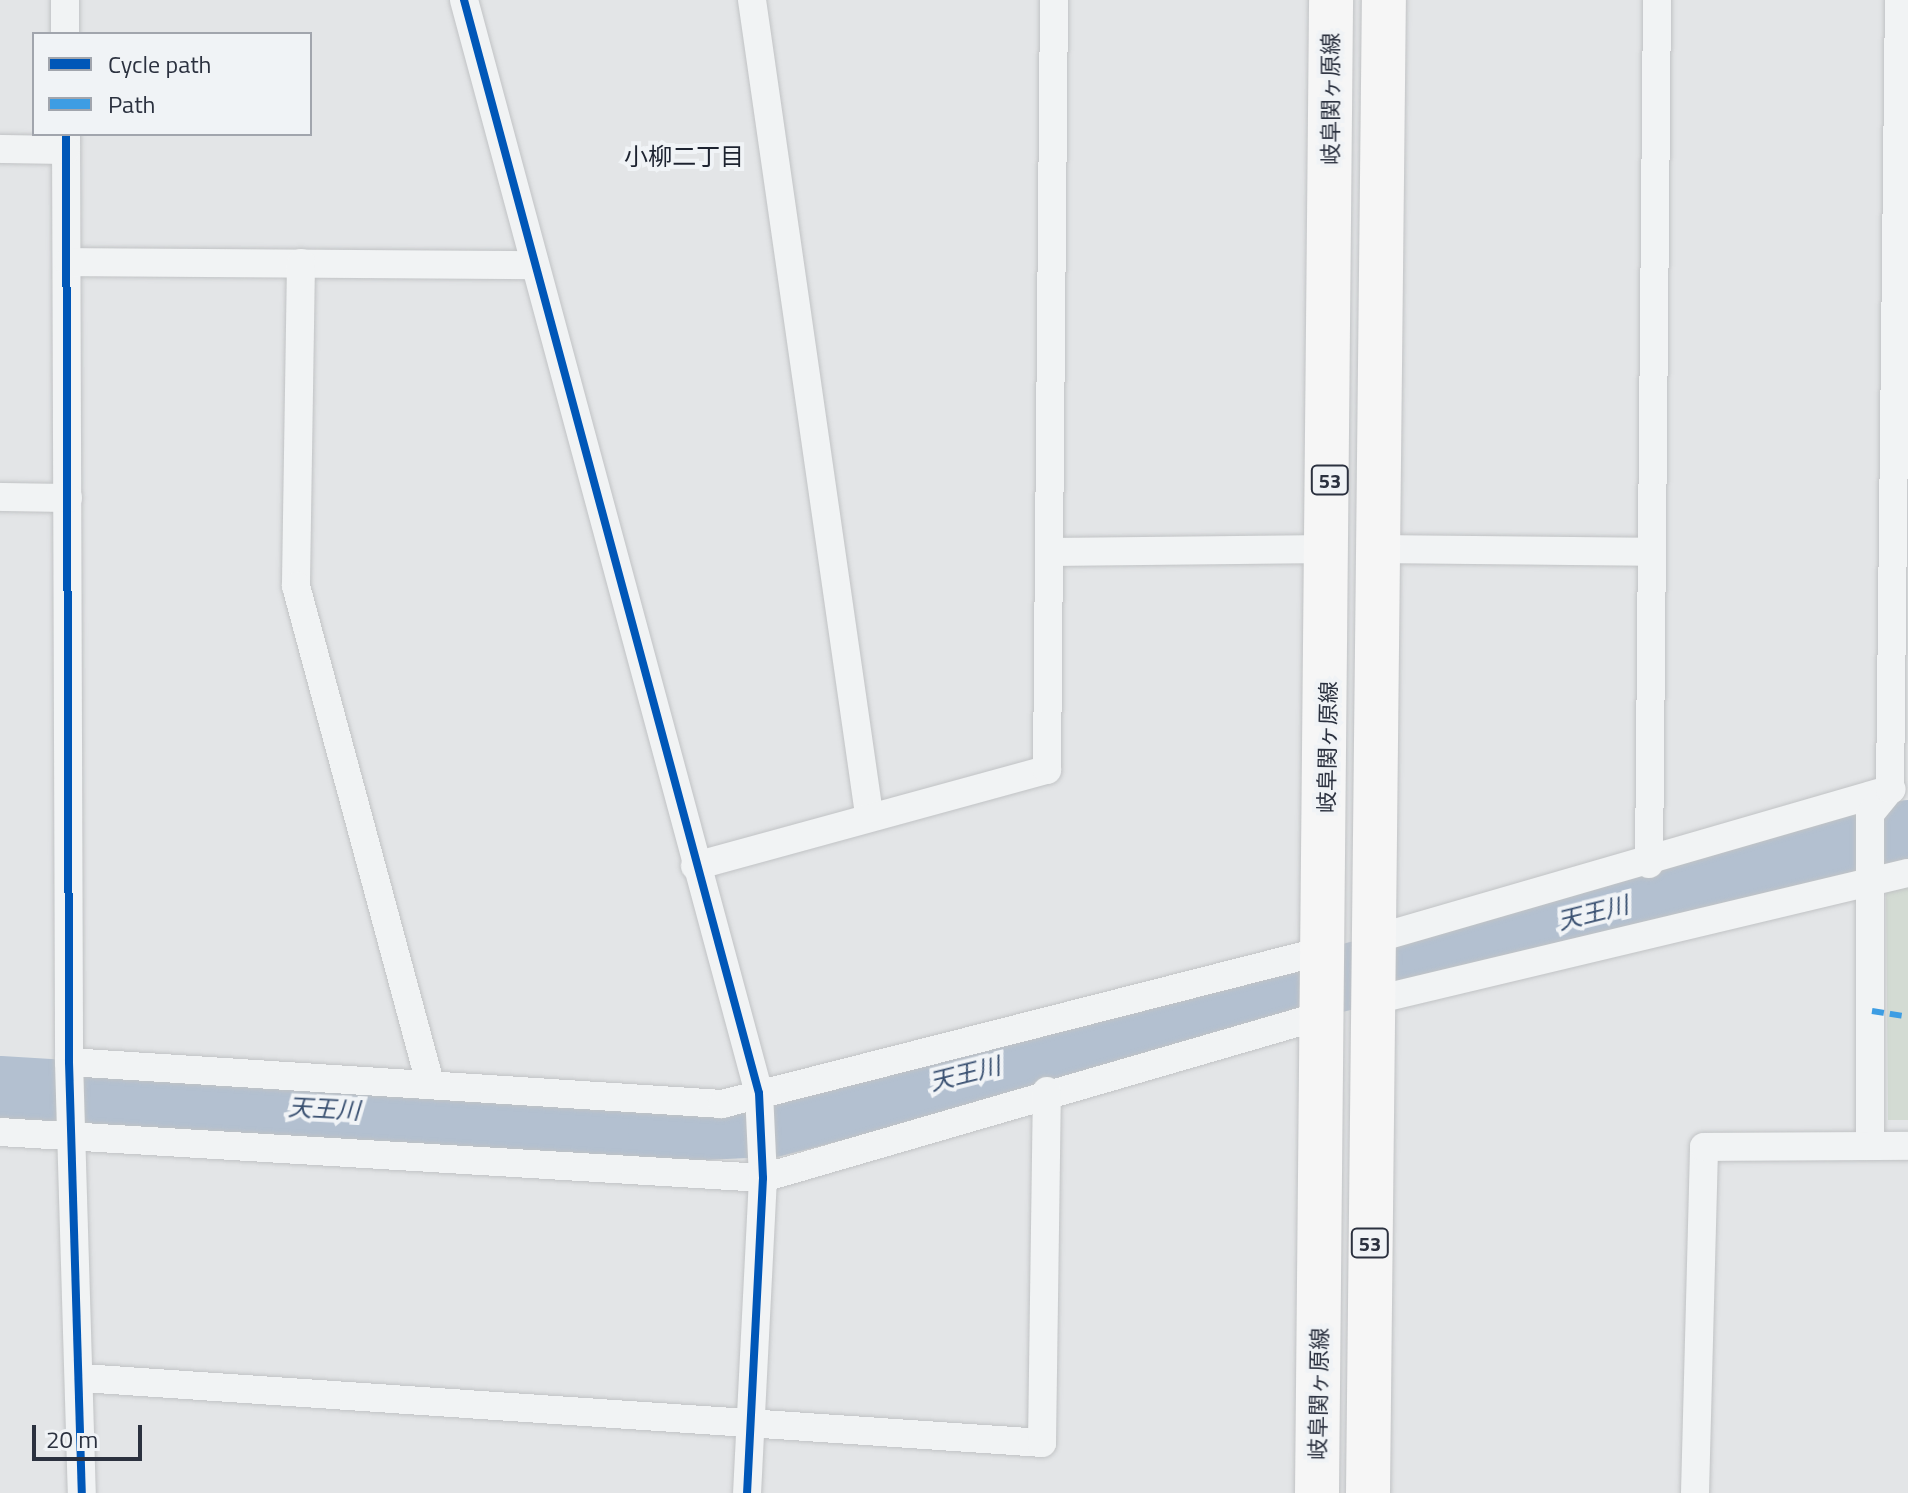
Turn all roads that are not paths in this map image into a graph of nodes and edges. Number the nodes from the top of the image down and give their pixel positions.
1 (65, 0) edge
2 (464, 0) edge
3 (752, 0) edge
4 (1054, 0) edge
5 (1331, 0) edge
6 (1384, 0) edge
7 (1657, 0) edge
8 (1899, 0) edge
9 (65, 32) edge
10 (66, 142) edge
11 (0, 149) edge
12 (69, 262) junction
13 (301, 263) junction
14 (531, 265) junction
15 (0, 497) edge
16 (68, 498) junction
17 (1330, 549) junction
18 (1374, 549) junction
19 (1051, 552) junction
20 (1648, 552) junction
21 (1899, 788) edge
22 (869, 814) junction
23 (1649, 864) junction
24 (695, 866) junction
25 (1908, 873) edge
26 (1872, 879) junction
27 (1326, 955) junction
28 (1371, 971) junction
29 (1326, 1010) junction
30 (69, 1062) junction
31 (430, 1083) junction
32 (1047, 1091) junction
33 (759, 1093) junction
34 (0, 1132) edge
35 (72, 1137) junction
36 (1870, 1146) junction
37 (1908, 1146) edge
38 (763, 1178) junction
39 (82, 1378) junction
40 (752, 1424) junction
41 (82, 1493) edge
42 (747, 1493) edge
43 (1317, 1493) edge
44 (1368, 1493) edge
45 (1695, 1493) edge

1 - 9 street
2 - 14 street
3 - 22 street
4 - 19 street
5 - 17 main road, 岐阜関ヶ原線 / 53
6 - 18 main road, 岐阜関ヶ原線 / 53
7 - 20 street
8 - 21 street
10 - 11 street
10 - 12 street
12 - 13 street
12 - 16 street
13 - 14 street
13 - 31 street
14 - 24 street
15 - 16 street
16 - 30 street
17 - 19 street
17 - 27 main road, 岐阜関ヶ原線 / 53
18 - 20 street
18 - 28 main road, 岐阜関ヶ原線 / 53
19 - 22 street
20 - 23 street
21 - 23 street
21 - 26 street
22 - 24 street
23 - 28 street
24 - 33 street
25 - 26 street
26 - 28 street
26 - 36 street
27 - 29 main road, 岐阜関ヶ原線 / 53
27 - 33 street
28 - 44 main road, 岐阜関ヶ原線 / 53
29 - 32 street
29 - 43 main road, 岐阜関ヶ原線 / 53
30 - 31 street
30 - 35 street
31 - 33 street
32 - 38 street
32 - 40 street
33 - 38 street
34 - 35 street
35 - 38 street
35 - 39 street
36 - 37 street
36 - 45 street
38 - 40 street
39 - 40 street
39 - 41 street
40 - 42 street

